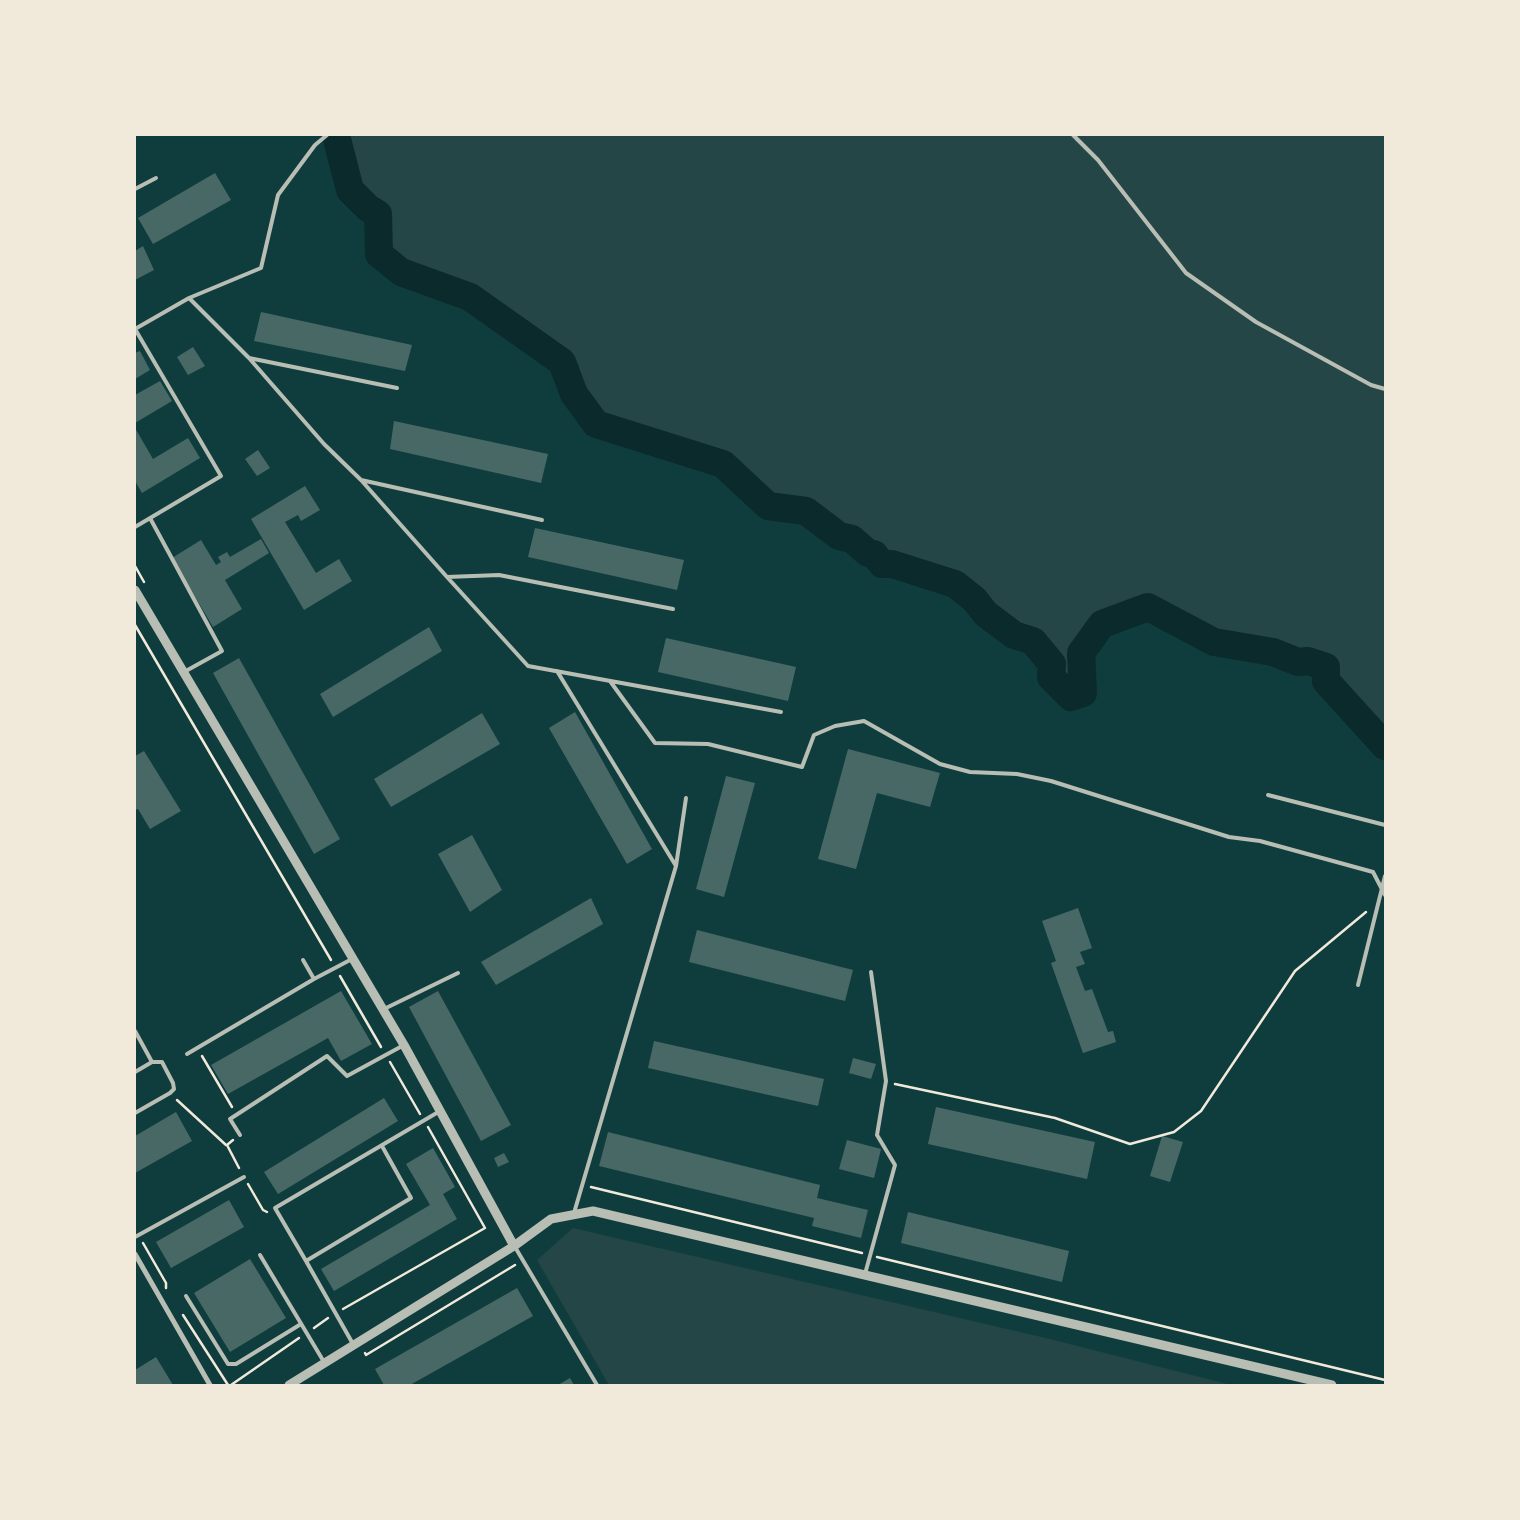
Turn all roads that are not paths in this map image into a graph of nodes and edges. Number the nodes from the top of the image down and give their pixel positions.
1 (1073, 135) edge
2 (326, 136) edge
3 (156, 178) dead end
4 (135, 189) edge
5 (189, 298) junction
6 (135, 329) edge
7 (249, 358) junction
8 (397, 388) dead end
9 (1385, 388) edge
10 (361, 480) junction
11 (150, 518) junction
12 (542, 520) dead end
13 (135, 527) edge
14 (447, 577) junction
15 (135, 590) edge
16 (673, 609) dead end
17 (557, 671) junction
18 (184, 672) junction
19 (610, 681) junction
20 (781, 712) dead end
21 (1268, 795) dead end
22 (686, 798) dead end
23 (1385, 825) edge
24 (676, 866) junction
25 (1385, 876) edge
26 (1381, 887) junction
27 (1385, 895) edge
28 (353, 959) junction
29 (303, 960) dead end
30 (871, 972) dead end
31 (458, 973) dead end
32 (314, 979) junction
33 (1358, 985) dead end
34 (383, 1009) junction
35 (135, 1031) edge
36 (404, 1045) junction
37 (187, 1054) dead end
38 (152, 1062) junction
39 (135, 1072) edge
40 (440, 1111) junction
41 (135, 1114) edge
42 (240, 1135) dead end
43 (382, 1146) junction
44 (244, 1177) dead end
45 (574, 1213) junction
46 (137, 1236) edge
47 (514, 1246) junction
48 (135, 1254) edge
49 (260, 1255) dead end
50 (306, 1261) junction
51 (865, 1275) junction
52 (186, 1296) dead end
53 (301, 1324) junction
54 (354, 1346) junction
55 (325, 1364) junction
56 (210, 1385) edge
57 (289, 1385) edge
58 (597, 1385) edge
59 (1332, 1385) edge

1 - 9 lane
2 - 5 lane
3 - 4 lane
5 - 6 lane
5 - 7 lane
6 - 11 lane
7 - 8 lane
7 - 10 lane
10 - 12 lane
10 - 14 lane
11 - 13 lane
11 - 18 lane
14 - 16 lane
14 - 17 lane
15 - 18 street
17 - 19 lane
17 - 24 lane
18 - 28 street
19 - 20 lane
19 - 26 lane
21 - 23 lane
22 - 24 lane
24 - 45 lane
25 - 26 lane
26 - 27 lane
26 - 33 lane
28 - 32 lane
28 - 34 street
29 - 32 lane
30 - 51 lane
31 - 34 lane
32 - 37 lane
34 - 36 street
35 - 38 lane
36 - 40 street
36 - 42 lane
38 - 39 lane
38 - 41 lane
40 - 43 lane
40 - 47 street
43 - 50 lane
43 - 50 lane
44 - 46 lane
45 - 47 street
45 - 51 street
47 - 54 street
47 - 58 lane
48 - 56 street
49 - 53 lane
50 - 54 lane
51 - 59 street
52 - 53 lane
53 - 55 lane
54 - 55 street
55 - 57 street

